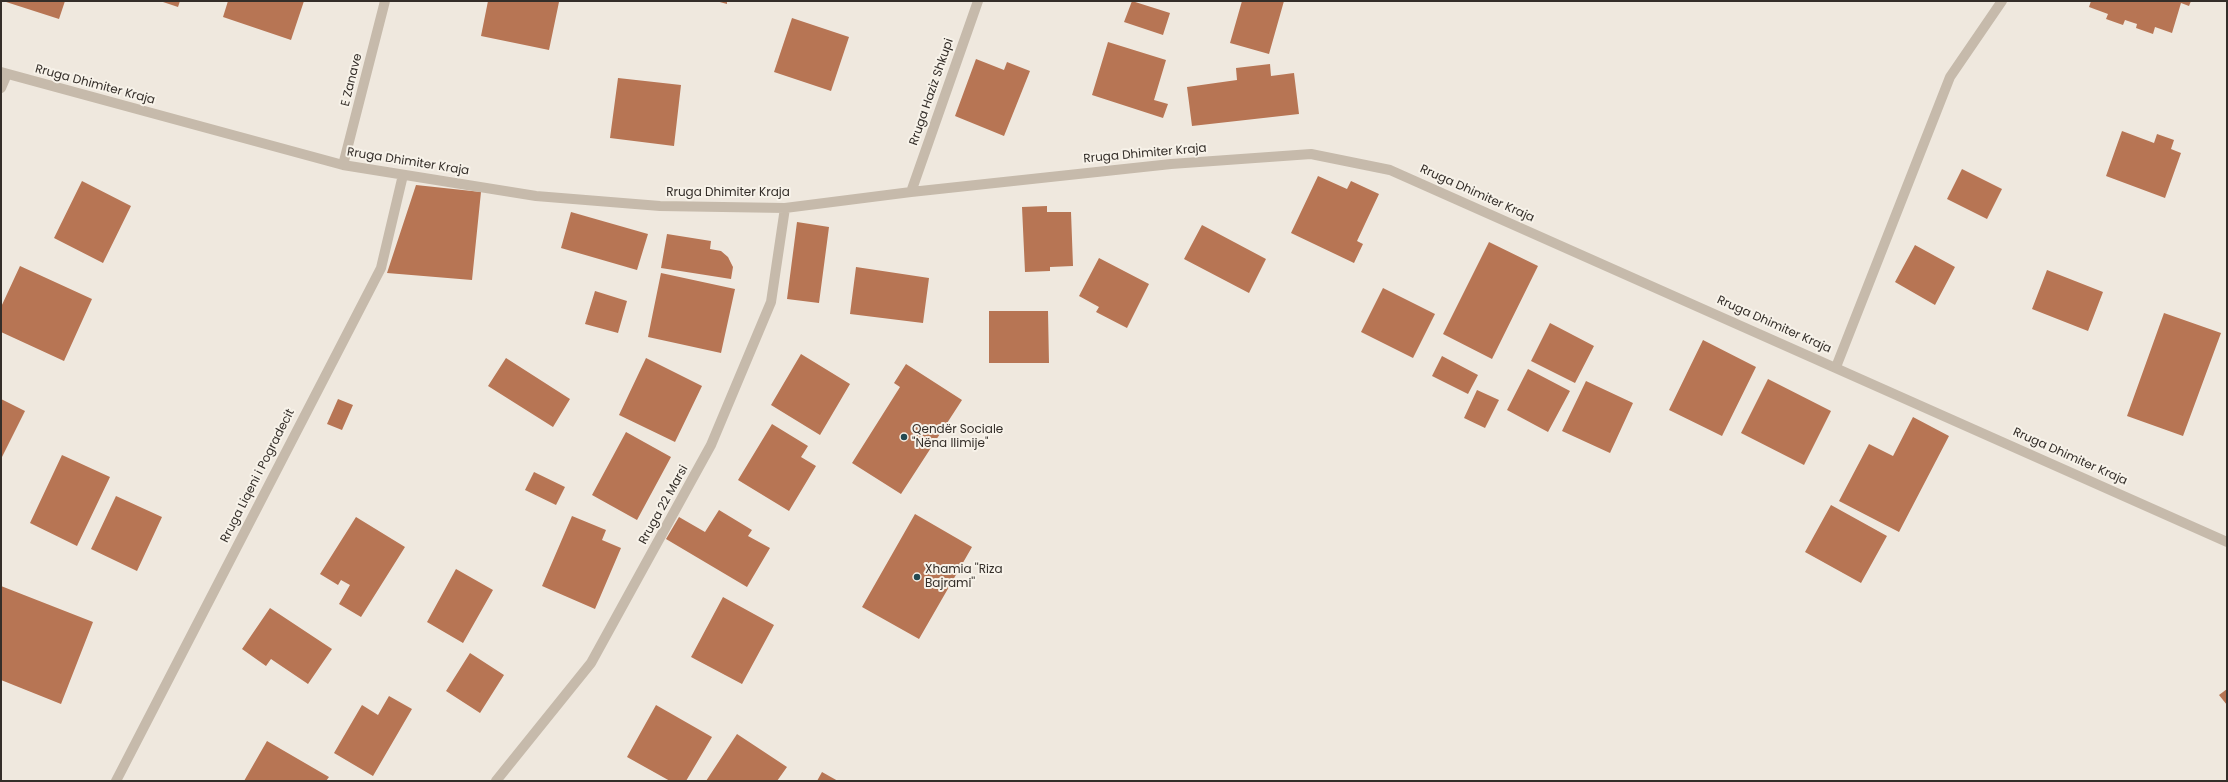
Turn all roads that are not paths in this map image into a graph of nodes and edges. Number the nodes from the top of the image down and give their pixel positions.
1 (385, 1) edge
2 (978, 1) edge
3 (2002, 1) edge
4 (4, 73) edge
5 (1, 88) edge
6 (343, 165) junction
7 (403, 175) junction
8 (911, 192) junction
9 (785, 208) junction
10 (1836, 367) junction
11 (2227, 542) edge
12 (116, 781) edge
13 (496, 781) edge

1 - 6 street, E Zanave
2 - 8 street, Rruga Haziz Shkupi
3 - 10 street
4 - 5 street
4 - 6 street, Rruga Dhimiter Kraja
6 - 7 street, Rruga Dhimiter Kraja
7 - 9 street, Rruga Dhimiter Kraja
7 - 12 street, Rruga Liqeni i Pogradecit
8 - 9 street, Rruga Dhimiter Kraja
8 - 10 street, Rruga Dhimiter Kraja
9 - 13 street, Rruga 22 Marsi
10 - 11 street, Rruga Dhimiter Kraja

